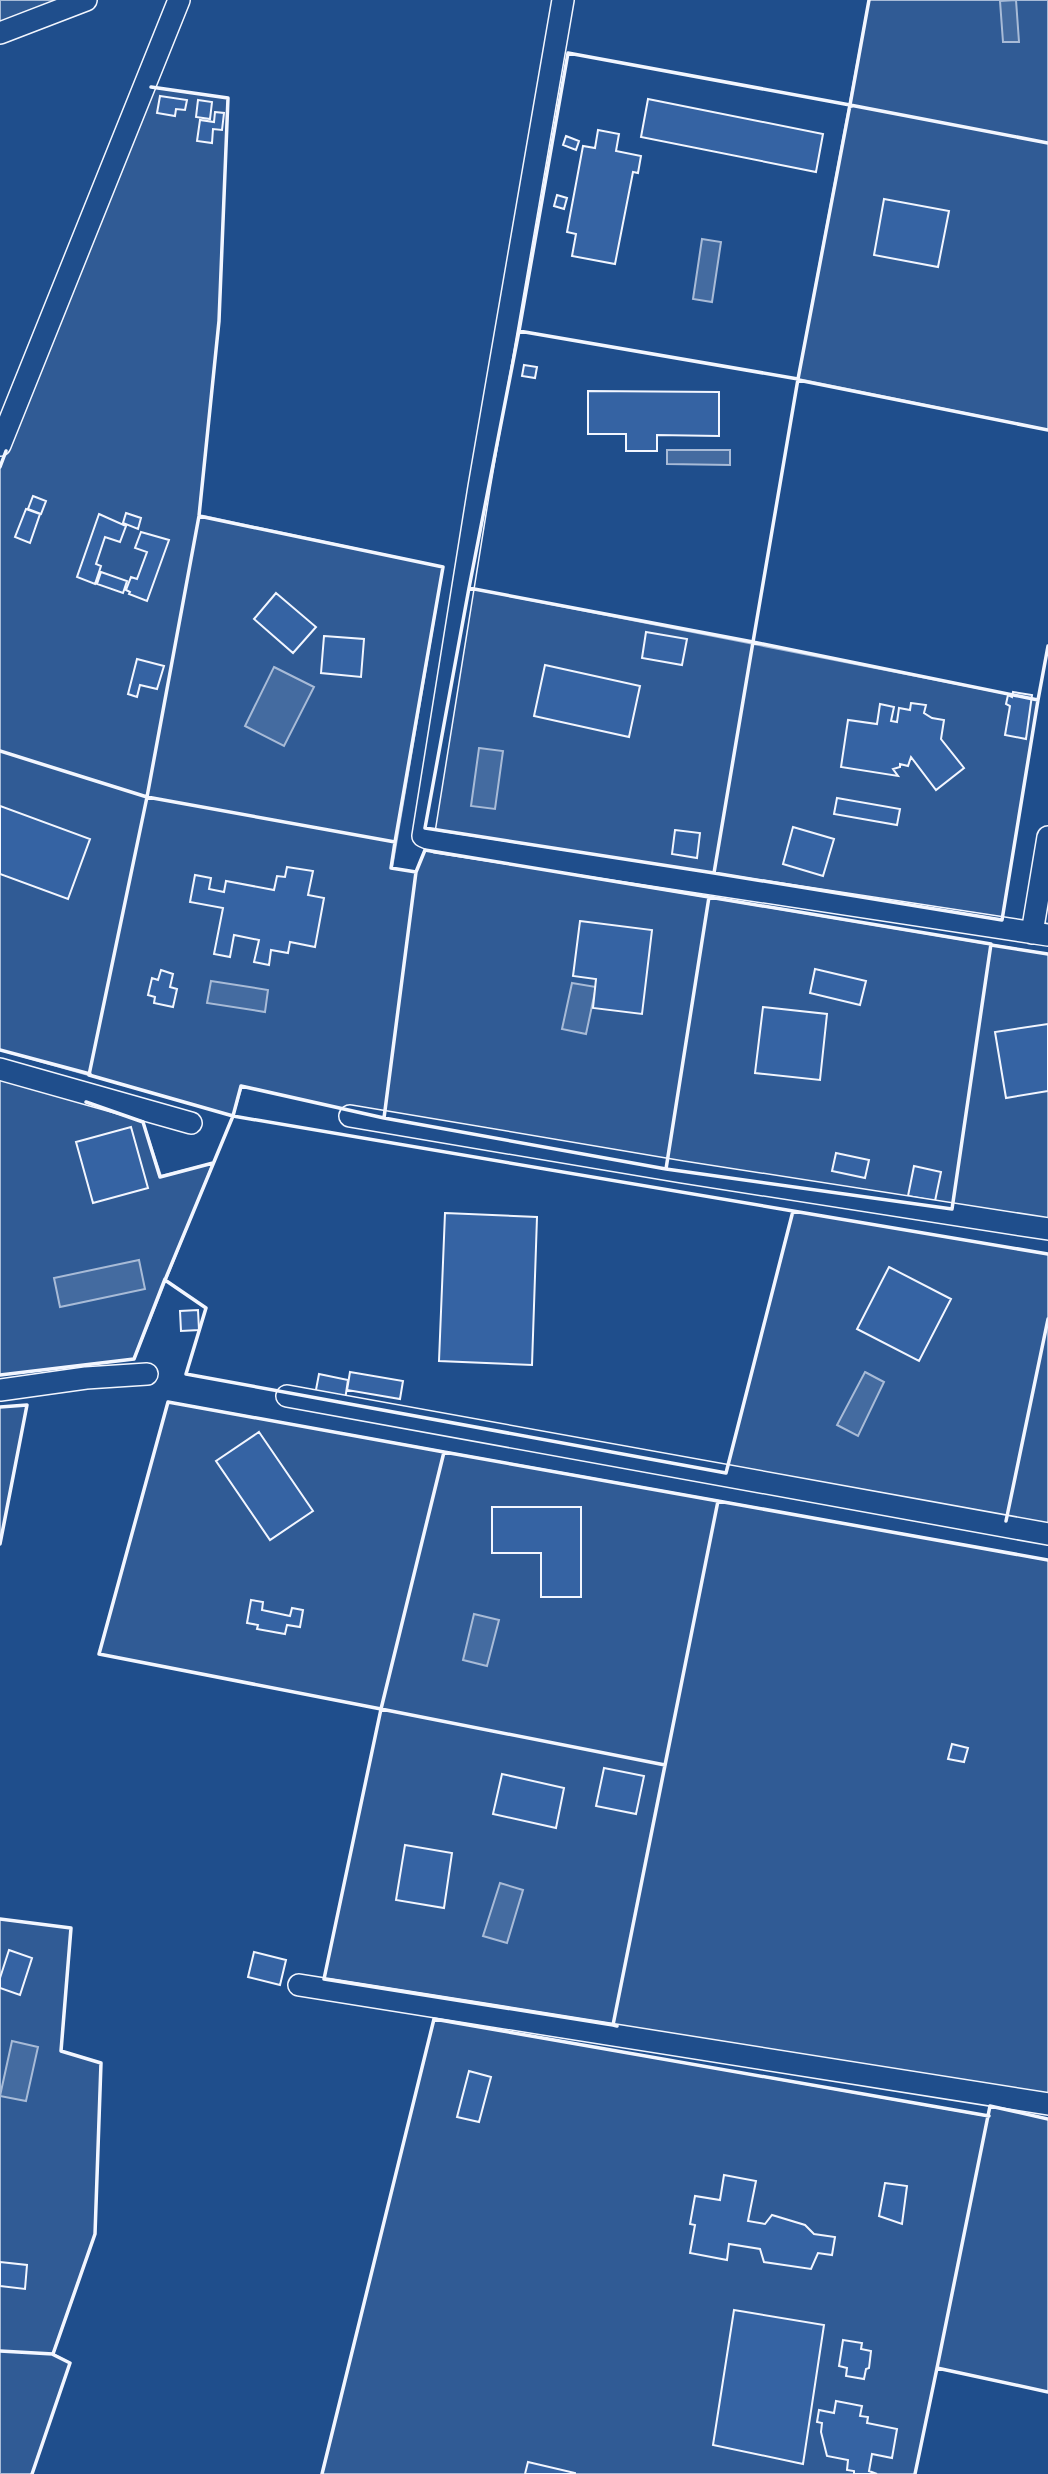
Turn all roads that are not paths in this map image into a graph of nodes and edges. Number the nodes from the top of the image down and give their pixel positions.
1 (86, 0) edge
2 (178, 0) edge
3 (563, 0) edge
4 (0, 33) edge
5 (0, 445) edge
6 (1048, 837) edge
7 (1040, 934) edge
8 (0, 1069) edge
9 (349, 1116) dead end
10 (191, 1123) dead end
11 (1048, 1229) edge
12 (147, 1374) dead end
13 (0, 1390) edge
14 (287, 1396) dead end
15 (1048, 1534) edge
16 (299, 1985) dead end
17 (1048, 2104) edge

1 - 4 street
2 - 5 street
3 - 7 street
6 - 7 street
8 - 10 street
9 - 11 street
12 - 13 street
14 - 15 street
16 - 17 street

